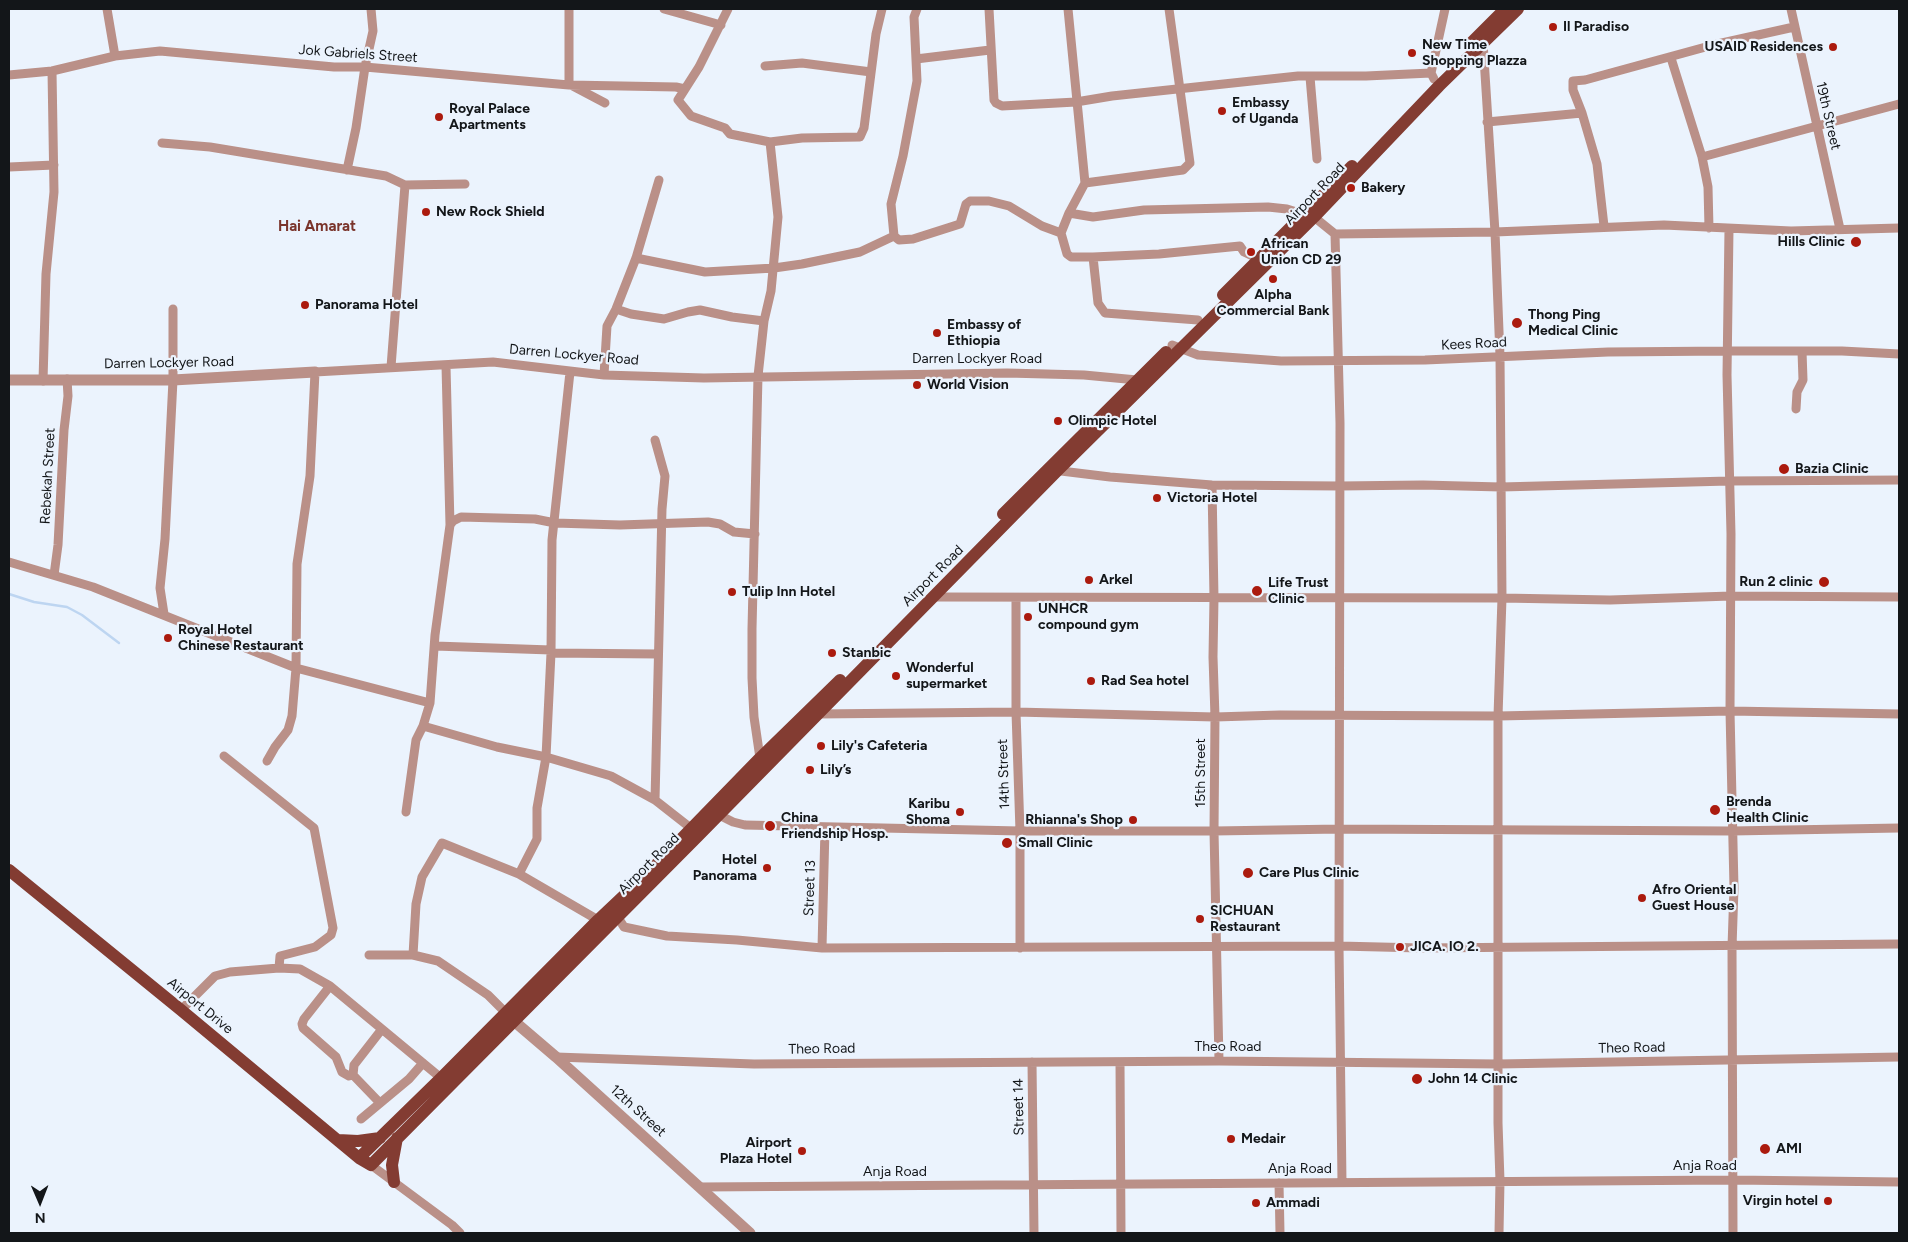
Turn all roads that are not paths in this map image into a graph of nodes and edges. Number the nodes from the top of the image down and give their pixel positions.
1 (108, 9) edge
2 (371, 9) edge
3 (569, 9) edge
4 (664, 9) edge
5 (728, 9) edge
6 (882, 9) edge
7 (917, 9) edge
8 (989, 9) edge
9 (1068, 9) edge
10 (1169, 9) edge
11 (1445, 9) edge
12 (1505, 9) edge
13 (1518, 9) edge
14 (1791, 9) edge
15 (721, 25) junction
16 (1794, 27) junction
17 (1483, 42) junction
18 (990, 50) junction
19 (115, 56) junction
20 (1671, 58) junction
21 (916, 59) junction
22 (765, 66) dead end
23 (365, 67) junction
24 (52, 71) junction
25 (872, 72) junction
26 (9, 74) edge
27 (1310, 76) junction
28 (1432, 76) junction
29 (685, 89) junction
30 (1180, 90) junction
31 (1076, 102) junction
32 (604, 103) dead end
33 (1899, 104) edge
34 (1582, 114) junction
35 (1487, 122) junction
36 (1817, 127) junction
37 (770, 142) junction
38 (162, 143) dead end
39 (1702, 157) junction
40 (1318, 159) dead end
41 (54, 165) junction
42 (9, 167) edge
43 (347, 170) junction
44 (659, 180) dead end
45 (1085, 182) junction
46 (465, 184) dead end
47 (405, 186) junction
48 (1069, 213) junction
49 (1308, 216) junction
50 (1604, 226) junction
51 (1709, 228) junction
52 (1899, 228) edge
53 (1729, 229) junction
54 (1840, 229) junction
55 (1495, 232) junction
56 (1061, 233) junction
57 (1335, 234) junction
58 (894, 236) junction
59 (1093, 257) junction
60 (636, 258) junction
61 (1259, 259) junction
62 (774, 268) junction
63 (173, 309) dead end
64 (616, 309) junction
65 (1198, 320) junction
66 (764, 321) junction
67 (1177, 347) junction
68 (1728, 351) junction
69 (1802, 351) junction
70 (1899, 354) edge
71 (1500, 356) junction
72 (1340, 361) junction
73 (446, 366) dead end
74 (391, 367) junction
75 (315, 372) junction
76 (570, 372) junction
77 (604, 375) junction
78 (758, 376) junction
79 (67, 379) junction
80 (9, 380) edge
81 (172, 380) junction
82 (1137, 380) junction
83 (43, 381) junction
84 (1796, 409) dead end
85 (655, 440) dead end
86 (1052, 470) junction
87 (1899, 480) edge
88 (1729, 481) junction
89 (1212, 485) junction
90 (1340, 486) junction
91 (1500, 487) junction
92 (554, 523) junction
93 (662, 524) junction
94 (450, 525) junction
95 (755, 534) junction
96 (9, 562) edge
97 (54, 575) junction
98 (1731, 596) junction
99 (1899, 597) edge
100 (934, 598) junction
101 (1214, 598) junction
102 (1340, 598) junction
103 (1502, 598) junction
104 (1016, 599) junction
105 (164, 614) junction
106 (435, 646) junction
107 (551, 652) junction
108 (658, 654) junction
109 (296, 668) junction
110 (430, 703) junction
111 (1730, 711) junction
112 (814, 712) junction
113 (1016, 712) junction
114 (1899, 714) edge
115 (1341, 715) junction
116 (1498, 716) junction
117 (1215, 717) junction
118 (423, 726) junction
119 (224, 756) dead end
120 (546, 757) junction
121 (760, 758) junction
122 (267, 761) dead end
123 (655, 800) junction
124 (406, 812) dead end
125 (719, 815) junction
126 (825, 828) junction
127 (1899, 828) edge
128 (692, 829) junction
129 (1340, 829) junction
130 (1498, 830) junction
131 (1020, 831) junction
132 (1214, 831) junction
133 (1732, 831) junction
134 (9, 870) edge
135 (519, 874) junction
136 (617, 916) junction
137 (598, 920) junction
138 (1899, 944) edge
139 (1339, 946) junction
140 (1216, 947) junction
141 (1498, 947) junction
142 (1732, 947) junction
143 (822, 948) junction
144 (1020, 948) junction
145 (369, 955) dead end
146 (413, 955) junction
147 (279, 968) junction
148 (330, 986) junction
149 (182, 1010) junction
150 (509, 1017) junction
151 (382, 1029) junction
152 (556, 1057) junction
153 (1899, 1058) edge
154 (1733, 1060) junction
155 (1219, 1061) junction
156 (1341, 1061) junction
157 (1032, 1062) junction
158 (1120, 1062) junction
159 (423, 1064) junction
160 (1498, 1064) junction
161 (353, 1075) junction
162 (442, 1078) junction
163 (379, 1102) junction
164 (361, 1119) dead end
165 (380, 1138) junction
166 (397, 1138) junction
167 (338, 1140) junction
168 (359, 1158) junction
169 (371, 1165) junction
170 (1733, 1180) junction
171 (1500, 1181) junction
172 (394, 1182) junction
173 (1342, 1182) junction
174 (1899, 1182) edge
175 (1279, 1183) junction
176 (1121, 1184) junction
177 (1035, 1185) junction
178 (700, 1187) junction
179 (460, 1233) edge
180 (750, 1233) edge
181 (1034, 1233) edge
182 (1121, 1233) edge
183 (1280, 1233) edge
184 (1499, 1233) edge
185 (1733, 1233) edge

1 - 19 street
2 - 23 street
3 - 32 street
4 - 15 street
5 - 15 street
6 - 25 street
7 - 21 street
8 - 18 street
9 - 31 street
10 - 30 street
11 - 28 street
12 - 28 main road, Airport Road
13 - 17 main road, Airport Road
14 - 16 street, 19th Street
15 - 29 street
16 - 20 street
16 - 36 street, 19th Street
17 - 35 street
17 - 49 main road, Airport Road
18 - 21 street
18 - 31 street
19 - 23 street, Jok Gabriels Street
19 - 24 street, Jok Gabriels Street
20 - 34 street
20 - 39 street
21 - 58 street
22 - 25 street
23 - 29 street, Jok Gabriels Street
23 - 43 street
24 - 26 street, Jok Gabriels Street
24 - 41 street
25 - 37 street
27 - 28 street
27 - 30 street
27 - 40 street
28 - 49 main road, Airport Road
29 - 37 street
30 - 31 street
30 - 45 street
31 - 45 street
33 - 36 street
34 - 35 street
34 - 50 street
35 - 55 street
36 - 39 street
36 - 54 street, 19th Street
37 - 62 street
38 - 43 street
39 - 51 street
41 - 42 street
41 - 83 street
43 - 47 street
44 - 60 street
45 - 48 street
46 - 47 street
47 - 74 street
48 - 49 street
48 - 56 street
49 - 57 street
49 - 61 main road, Airport Road
49 - 67 main road, Airport Road
50 - 51 street
50 - 55 street
51 - 53 street
52 - 54 street
53 - 54 street
53 - 68 street
55 - 57 street
55 - 71 street
56 - 58 street
56 - 59 street
57 - 72 street
58 - 62 street
59 - 61 street
59 - 65 street
60 - 62 street
60 - 64 street
61 - 65 main road, Airport Road
62 - 66 street
63 - 81 street
64 - 66 street
64 - 77 street
65 - 67 main road, Airport Road
66 - 78 street
67 - 72 street, Kees Road
67 - 82 main road, Airport Road
67 - 86 main road, Airport Road
68 - 69 street, Kees Road
68 - 71 street, Kees Road
68 - 88 street
69 - 70 street, Kees Road
69 - 84 street
71 - 72 street, Kees Road
71 - 91 street
72 - 90 street
73 - 94 street
74 - 75 street, Darren Lockyer Road
74 - 76 street, Darren Lockyer Road
75 - 81 street, Darren Lockyer Road
75 - 109 street
76 - 77 street, Darren Lockyer Road
76 - 92 street
77 - 78 street, Darren Lockyer Road
78 - 82 street, Darren Lockyer Road
78 - 95 street
79 - 81 street, Darren Lockyer Road
79 - 83 street, Darren Lockyer Road
79 - 97 street, Rebekah Street
80 - 83 street, Darren Lockyer Road
81 - 105 street
82 - 86 main road, Airport Road
85 - 93 street
86 - 89 street
86 - 100 main road, Airport Road
86 - 112 main road, Airport Road
87 - 88 street
88 - 91 street
88 - 98 street
89 - 90 street
89 - 101 street, 15th Street
90 - 91 street
90 - 102 street
91 - 103 street
92 - 93 street
92 - 94 street
92 - 107 street
93 - 95 street
93 - 108 street
94 - 106 street
95 - 121 street
96 - 97 street
97 - 105 street
98 - 99 street
98 - 103 street
98 - 111 street
100 - 104 street
100 - 112 main road, Airport Road
101 - 102 street
101 - 104 street
101 - 117 street, 15th Street
102 - 103 street
102 - 115 street
103 - 116 street
104 - 113 street, 14th Street
105 - 109 street
106 - 107 street
106 - 110 street
107 - 108 street
107 - 120 street
108 - 123 street
109 - 110 street
109 - 122 street
110 - 118 street
111 - 114 street
111 - 116 street
111 - 133 street
112 - 113 street
112 - 121 main road, Airport Road
112 - 125 main road, Airport Road
113 - 117 street
113 - 131 street, 14th Street
115 - 116 street
115 - 117 street
115 - 129 street
116 - 130 street
117 - 132 street, 15th Street
118 - 120 street
118 - 124 street
119 - 147 street
120 - 123 street
120 - 135 street
121 - 128 main road, Airport Road
123 - 128 street
125 - 126 street
125 - 136 main road, Airport Road
126 - 131 street
126 - 143 street, Street 13
127 - 133 street
128 - 137 main road, Airport Road
129 - 130 street
129 - 132 street
129 - 139 street
130 - 133 street
130 - 141 street
131 - 132 street
131 - 144 street, 14th Street
132 - 140 street, 15th Street
133 - 142 street
134 - 149 main road, Airport Drive
135 - 137 street
135 - 146 street
136 - 143 street
136 - 150 main road, Airport Road
137 - 150 main road, Airport Road
138 - 142 street
139 - 140 street
139 - 141 street
139 - 156 street
140 - 144 street
140 - 155 street, 15th Street
141 - 142 street
141 - 160 street
142 - 154 street
143 - 144 street
145 - 146 street
146 - 150 street
147 - 148 street
147 - 149 street
148 - 151 street
148 - 161 street
149 - 167 main road, Airport Drive
150 - 152 street, 12th Street
150 - 162 main road, Airport Road
150 - 166 main road, Airport Road
151 - 159 street
151 - 161 street
152 - 157 street, Theo Road
152 - 178 street, 12th Street
153 - 154 street, Theo Road
154 - 160 street, Theo Road
154 - 170 street
155 - 156 street, Theo Road
155 - 158 street, Theo Road
156 - 160 street, Theo Road
156 - 173 street
157 - 158 street, Theo Road
157 - 177 street, Street 14
158 - 176 street
159 - 162 street
159 - 163 street
160 - 171 street
161 - 163 street
162 - 165 main road, Airport Road
163 - 164 street
165 - 167 main road
165 - 168 main road, Airport Road
166 - 169 main road, Airport Road
166 - 172 main road
167 - 168 main road, Airport Drive
168 - 169 main road, Airport Drive
169 - 172 street
170 - 171 street, Anja Road
170 - 174 street, Anja Road
170 - 185 street
171 - 173 street, Anja Road
171 - 184 street
172 - 179 street
173 - 175 street, Anja Road
175 - 176 street, Anja Road
175 - 183 street
176 - 177 street, Anja Road
176 - 182 street
177 - 178 street, Anja Road
177 - 181 street, Street 14
178 - 180 street, 12th Street

